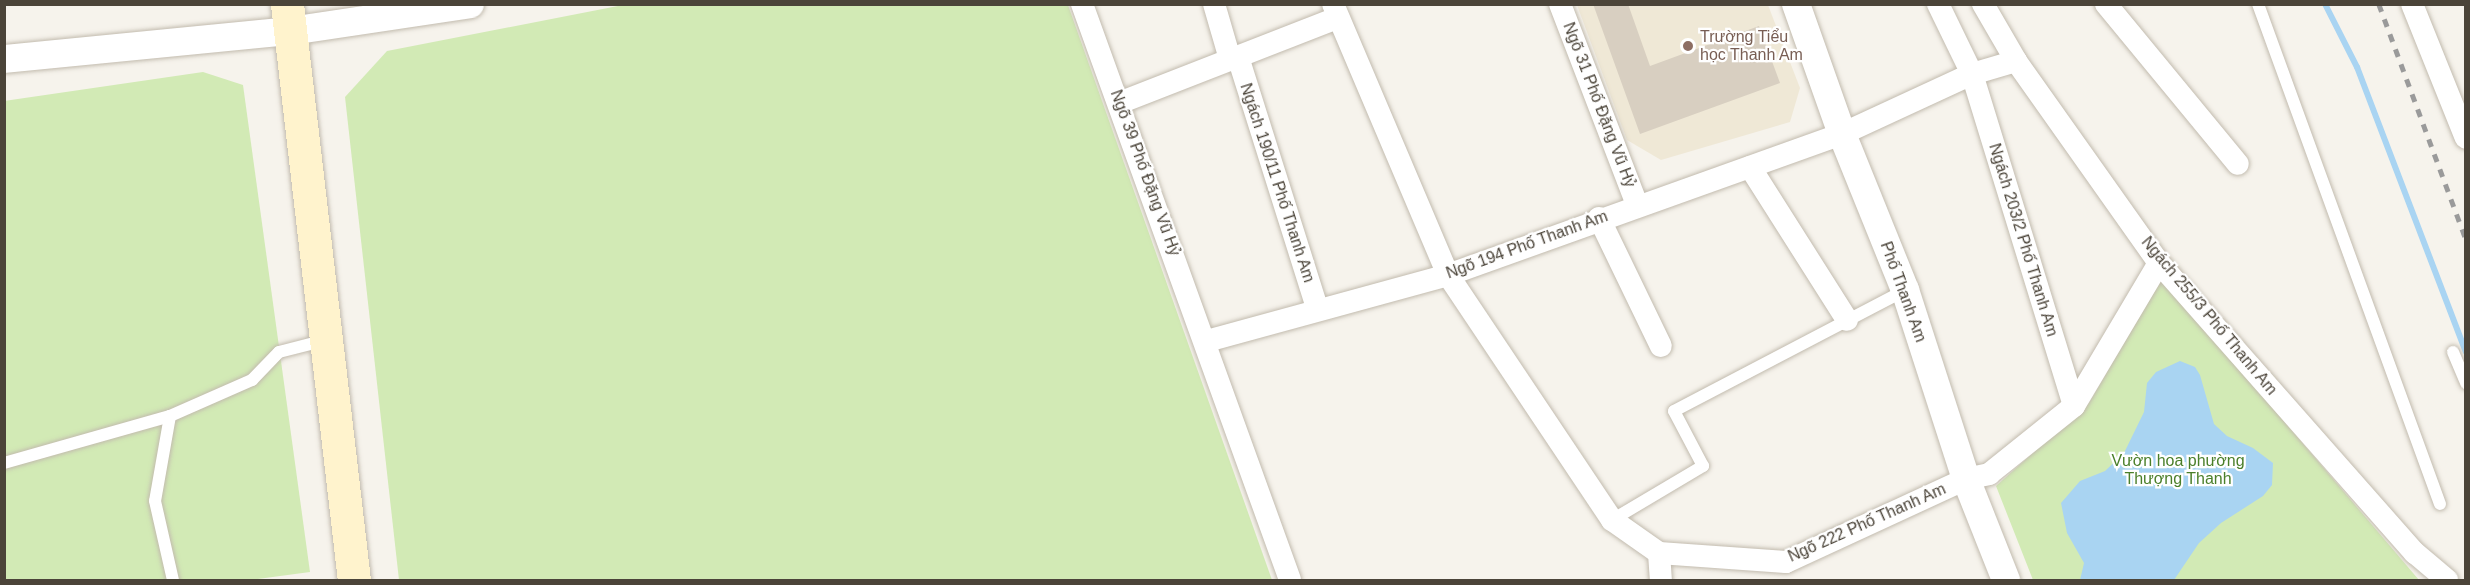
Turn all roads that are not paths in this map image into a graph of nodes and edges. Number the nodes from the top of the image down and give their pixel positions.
1 (470, 4) edge
2 (1083, 4) edge
3 (1214, 4) edge
4 (1560, 4) edge
5 (1796, 4) edge
6 (1938, 4) edge
7 (1983, 4) edge
8 (2106, 4) edge
9 (2258, 4) edge
10 (2412, 4) edge
11 (1335, 11) edge
12 (289, 18) edge
13 (1234, 58) junction
14 (4, 60) edge
15 (2016, 61) junction
16 (1972, 74) junction
17 (1119, 103) junction
18 (1842, 134) junction
19 (2466, 138) edge
20 (2238, 164) dead end
21 (1750, 167) junction
22 (1637, 205) junction
23 (1599, 218) junction
24 (2159, 263) junction
25 (1448, 275) junction
26 (1905, 290) junction
27 (1317, 308) junction
28 (1847, 320) junction
29 (326, 340) junction
30 (1207, 341) junction
31 (1661, 346) dead end
32 (2453, 352) dead end
33 (2466, 383) edge
34 (2074, 406) junction
35 (170, 416) junction
36 (4, 463) edge
37 (1966, 479) junction
38 (2440, 504) dead end
39 (1612, 520) junction
40 (1659, 554) junction
41 (173, 580) edge
42 (354, 580) edge
43 (1290, 580) edge
44 (1661, 580) edge
45 (2006, 580) edge
46 (2447, 580) edge

1 - 12 street
2 - 17 street, Ngõ 39 Phố Đặng Vũ Hỷ
3 - 13 street, Ngách 190/11 Phố Thanh Am
4 - 22 street, Ngõ 31 Phố Đặng Vũ Hỷ
5 - 18 street, Phố Thanh Am
6 - 16 street, Ngách 203/2 Phố Thanh Am
7 - 15 street, Ngách 255/3 Phố Thanh Am
8 - 20 street
9 - 38 lane
10 - 19 street
11 - 13 street
11 - 25 street
12 - 14 street
12 - 29 main road
13 - 17 street
13 - 27 street, Ngách 190/11 Phố Thanh Am
15 - 16 street, Ngõ 194 Phố Thanh Am
15 - 24 street, Ngách 255/3 Phố Thanh Am
16 - 18 street, Ngõ 194 Phố Thanh Am
16 - 34 street, Ngách 203/2 Phố Thanh Am
17 - 30 street, Ngõ 39 Phố Đặng Vũ Hỷ
18 - 21 street, Ngõ 194 Phố Thanh Am
18 - 26 street, Phố Thanh Am
21 - 22 street, Ngõ 194 Phố Thanh Am
21 - 28 street
22 - 23 street, Ngõ 194 Phố Thanh Am
23 - 25 street, Ngõ 194 Phố Thanh Am
23 - 31 street
24 - 34 street
24 - 46 street, Ngách 255/3 Phố Thanh Am
25 - 27 street, Ngõ 194 Phố Thanh Am
25 - 39 street
26 - 28 lane
26 - 37 street, Phố Thanh Am
27 - 30 street, Ngõ 194 Phố Thanh Am
28 - 39 lane
29 - 35 lane
29 - 42 main road
30 - 43 street, Ngõ 39 Phố Đặng Vũ Hỷ
32 - 33 lane
34 - 37 street, Ngõ 222 Phố Thanh Am
35 - 36 lane
35 - 41 lane
37 - 40 street, Ngõ 222 Phố Thanh Am
37 - 45 street, Phố Thanh Am
39 - 40 street
40 - 44 street

